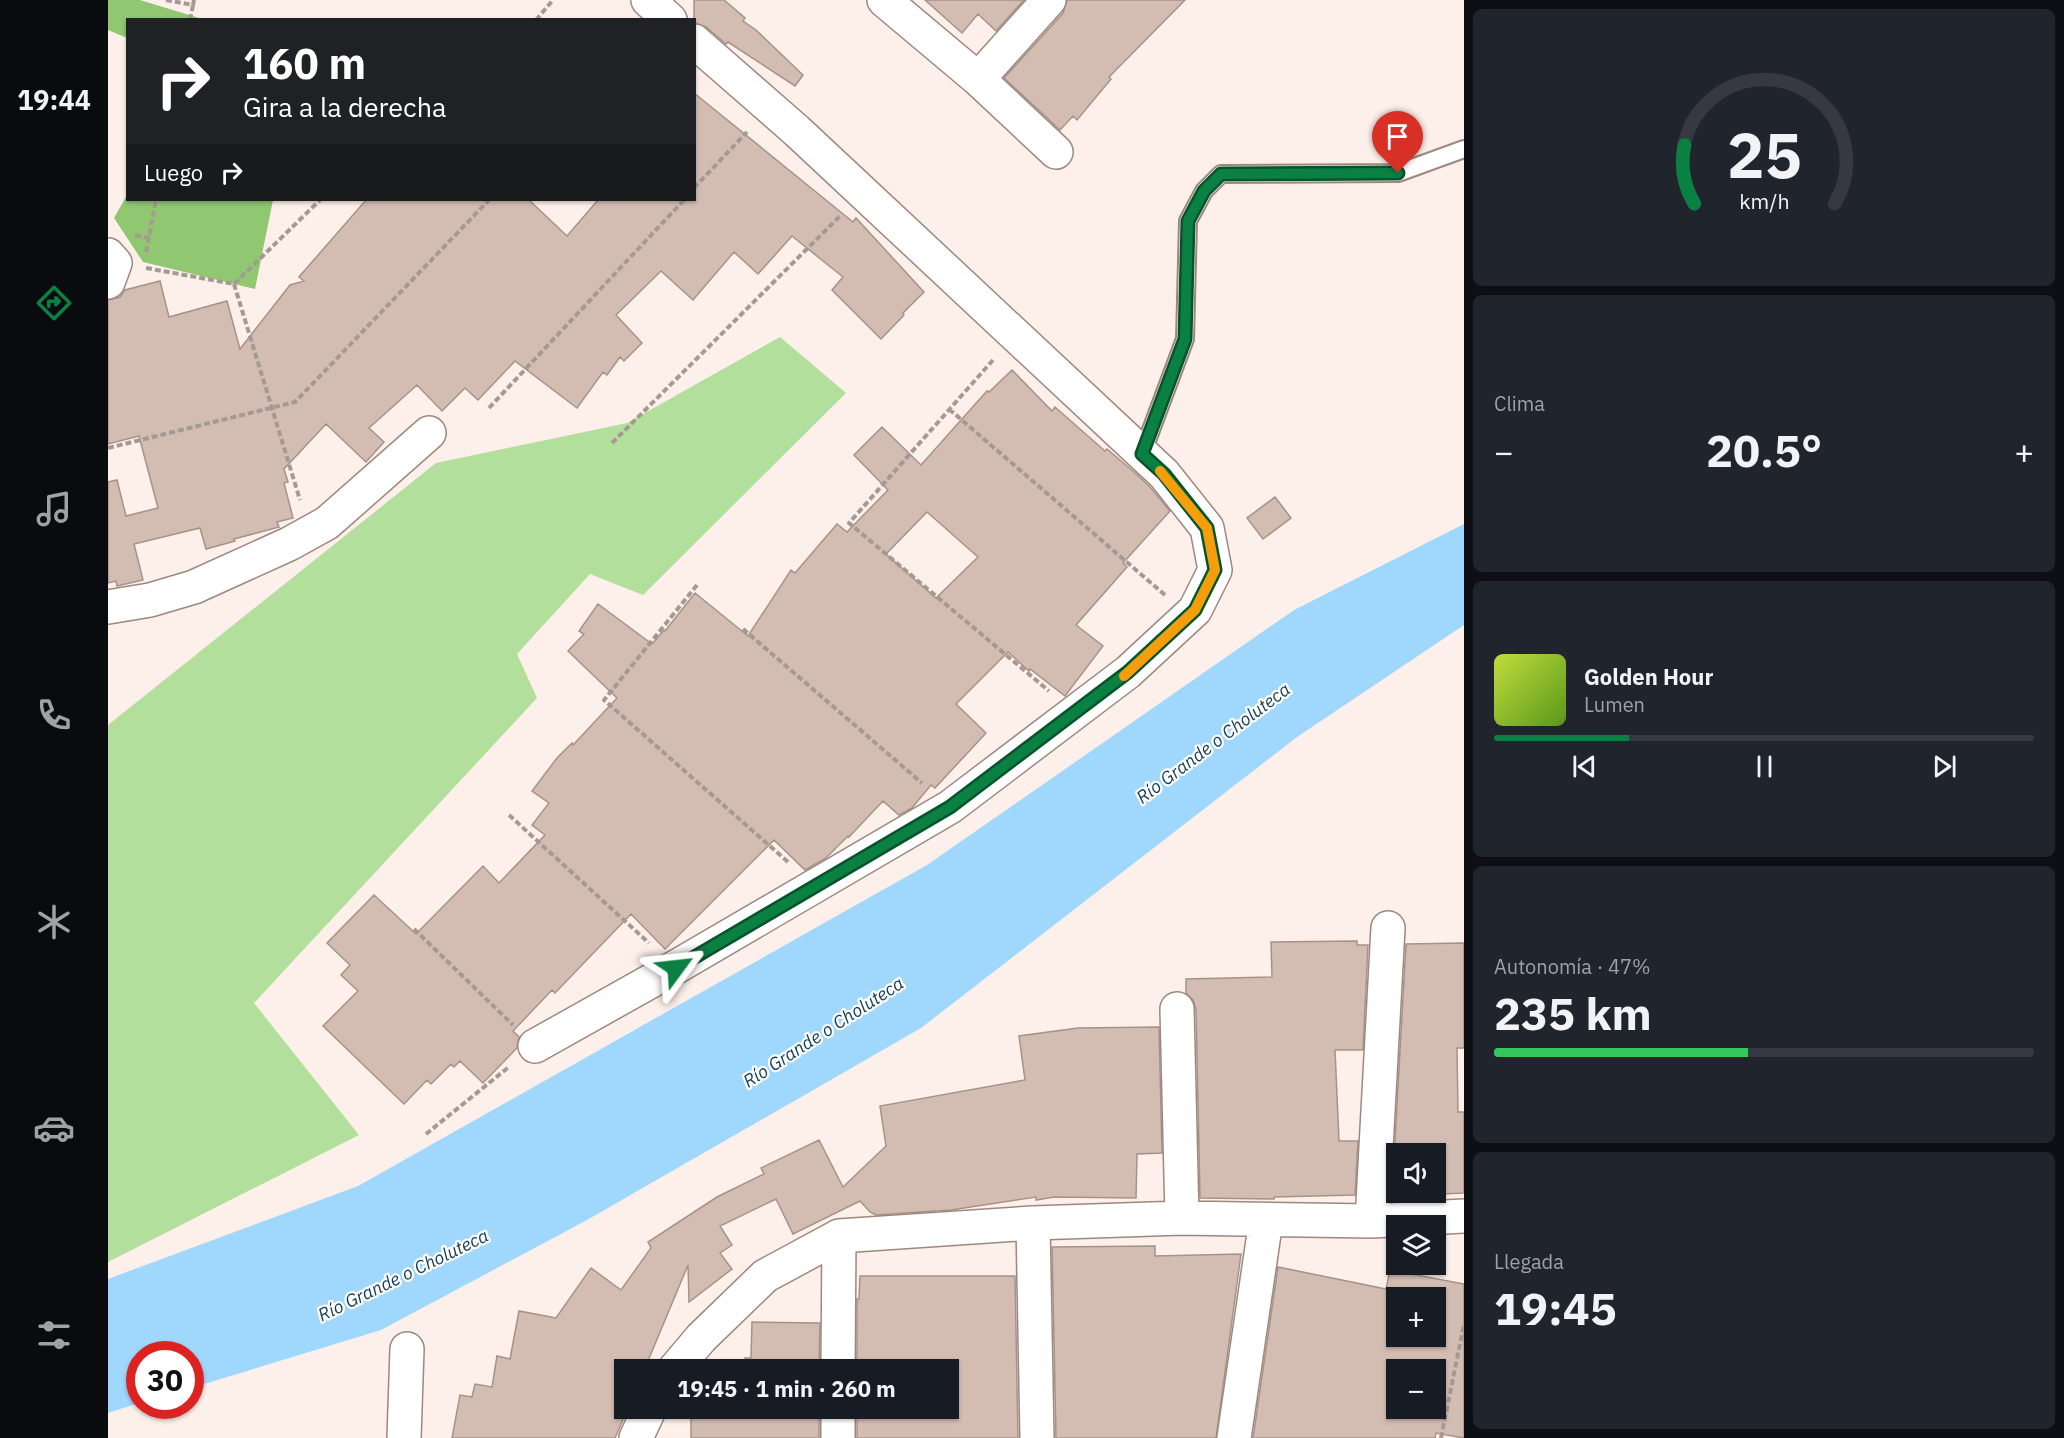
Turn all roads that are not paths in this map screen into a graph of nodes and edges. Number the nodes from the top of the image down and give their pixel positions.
1 (648, 0) edge
2 (884, 0) edge
3 (1049, 0) edge
4 (668, 18) edge
5 (696, 43) edge
6 (978, 79) junction
7 (1464, 149) edge
8 (1056, 152) dead end
9 (108, 255) edge
10 (108, 282) edge
11 (429, 433) dead end
12 (1142, 454) junction
13 (108, 607) edge
14 (1388, 928) dead end
15 (1177, 1009) dead end
16 (535, 1046) road end
17 (1464, 1216) edge
18 (1182, 1218) junction
19 (1266, 1220) junction
20 (1372, 1221) junction
21 (1033, 1223) junction
22 (839, 1236) junction
23 (407, 1348) dead end
24 (683, 1359) edge
25 (838, 1359) edge
26 (645, 1419) edge
27 (838, 1419) edge
28 (404, 1438) edge
29 (636, 1438) edge
30 (838, 1438) edge
31 (1037, 1438) edge
32 (1234, 1438) edge

1 - 4 street
2 - 6 street
3 - 6 street
5 - 12 street
6 - 8 street
7 - 12 lane
9 - 10 street
11 - 13 street
12 - 16 street
14 - 20 street
15 - 18 street
17 - 20 street
18 - 19 street
18 - 21 street
19 - 20 street
19 - 32 street
21 - 22 street
21 - 31 street
22 - 24 street
22 - 25 street
23 - 28 street
26 - 29 street
27 - 30 street

